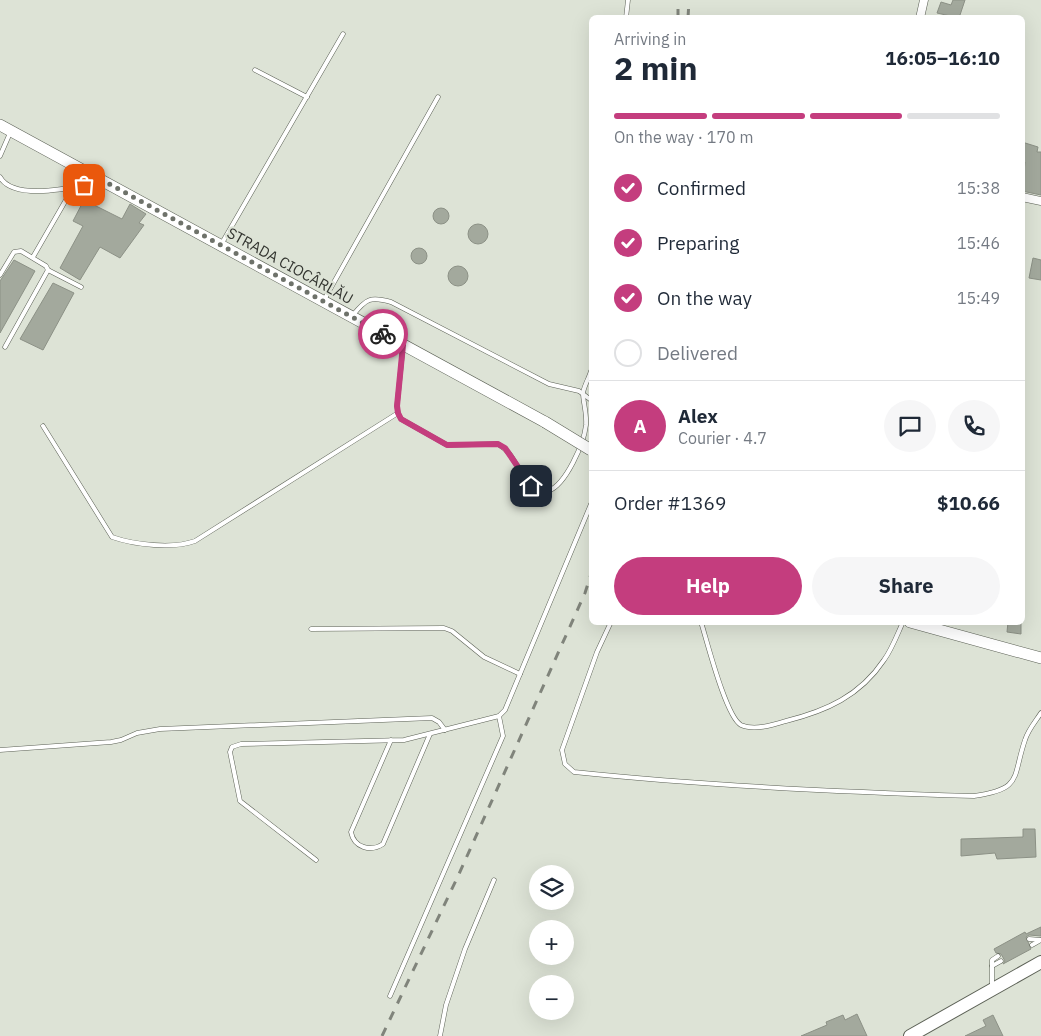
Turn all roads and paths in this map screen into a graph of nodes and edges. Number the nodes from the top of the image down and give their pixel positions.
1 (628, 0) edge
2 (924, 0) edge
3 (626, 15) edge
4 (921, 15) edge
5 (343, 34) dead end
6 (255, 70) dead end
7 (306, 97) junction
8 (438, 97) dead end
9 (0, 125) edge
10 (11, 131) junction
11 (0, 156) edge
12 (0, 177) edge
13 (104, 181) junction
14 (74, 186) junction
15 (1025, 197) edge
16 (1041, 200) edge
17 (220, 245) junction
18 (33, 258) junction
19 (48, 270) junction
20 (0, 275) edge
21 (81, 287) dead end
22 (324, 302) junction
23 (352, 317) junction
24 (403, 345) junction
25 (5, 347) dead end
26 (589, 377) edge
27 (583, 394) junction
28 (589, 398) edge
29 (398, 413) junction
30 (43, 426) dead end
31 (589, 449) edge
32 (589, 509) edge
33 (610, 625) edge
34 (702, 625) edge
35 (902, 625) edge
36 (921, 625) edge
37 (311, 628) dead end
38 (1041, 658) edge
39 (520, 674) junction
40 (1041, 713) edge
41 (499, 716) junction
42 (445, 730) junction
43 (430, 734) junction
44 (391, 740) junction
45 (0, 750) edge
46 (316, 860) dead end
47 (494, 880) dead end
48 (1029, 939) dead end
49 (1041, 940) edge
50 (1032, 944) dead end
51 (998, 956) dead end
52 (1001, 961) dead end
53 (1041, 962) edge
54 (992, 966) junction
55 (993, 990) junction
56 (390, 996) dead end
57 (440, 1036) edge
58 (910, 1036) edge

1 - 3 lane
2 - 4 street
5 - 7 lane
6 - 7 lane
7 - 17 lane
8 - 22 lane
9 - 10 main road, STRADA CIOCÂRLĂU
10 - 11 lane
10 - 13 main road, STRADA CIOCÂRLĂU
12 - 14 lane
13 - 14 lane
13 - 17 main road, STRADA CIOCÂRLĂU
14 - 18 lane
15 - 16 street
17 - 22 main road, STRADA CIOCÂRLĂU
18 - 19 lane
18 - 20 lane
19 - 21 lane
19 - 25 lane
22 - 23 main road, STRADA CIOCÂRLĂU
23 - 24 main road, STRADA CIOCÂRLĂU
23 - 27 lane
24 - 29 lane
24 - 31 main road, STRADA CIOCÂRLĂU, bridge
26 - 27 lane
27 - 28 lane
27 - 29 lane
29 - 30 lane
32 - 39 lane
33 - 40 lane
34 - 35 lane
36 - 38 main road
37 - 39 lane
39 - 41 lane
41 - 42 lane
41 - 56 lane
42 - 43 lane
42 - 45 lane
43 - 44 lane
43 - 44 lane
44 - 46 lane
47 - 57 lane
48 - 49 lane
49 - 50 lane
51 - 54 lane
52 - 54 lane
53 - 55 main road
54 - 55 lane
55 - 58 main road

